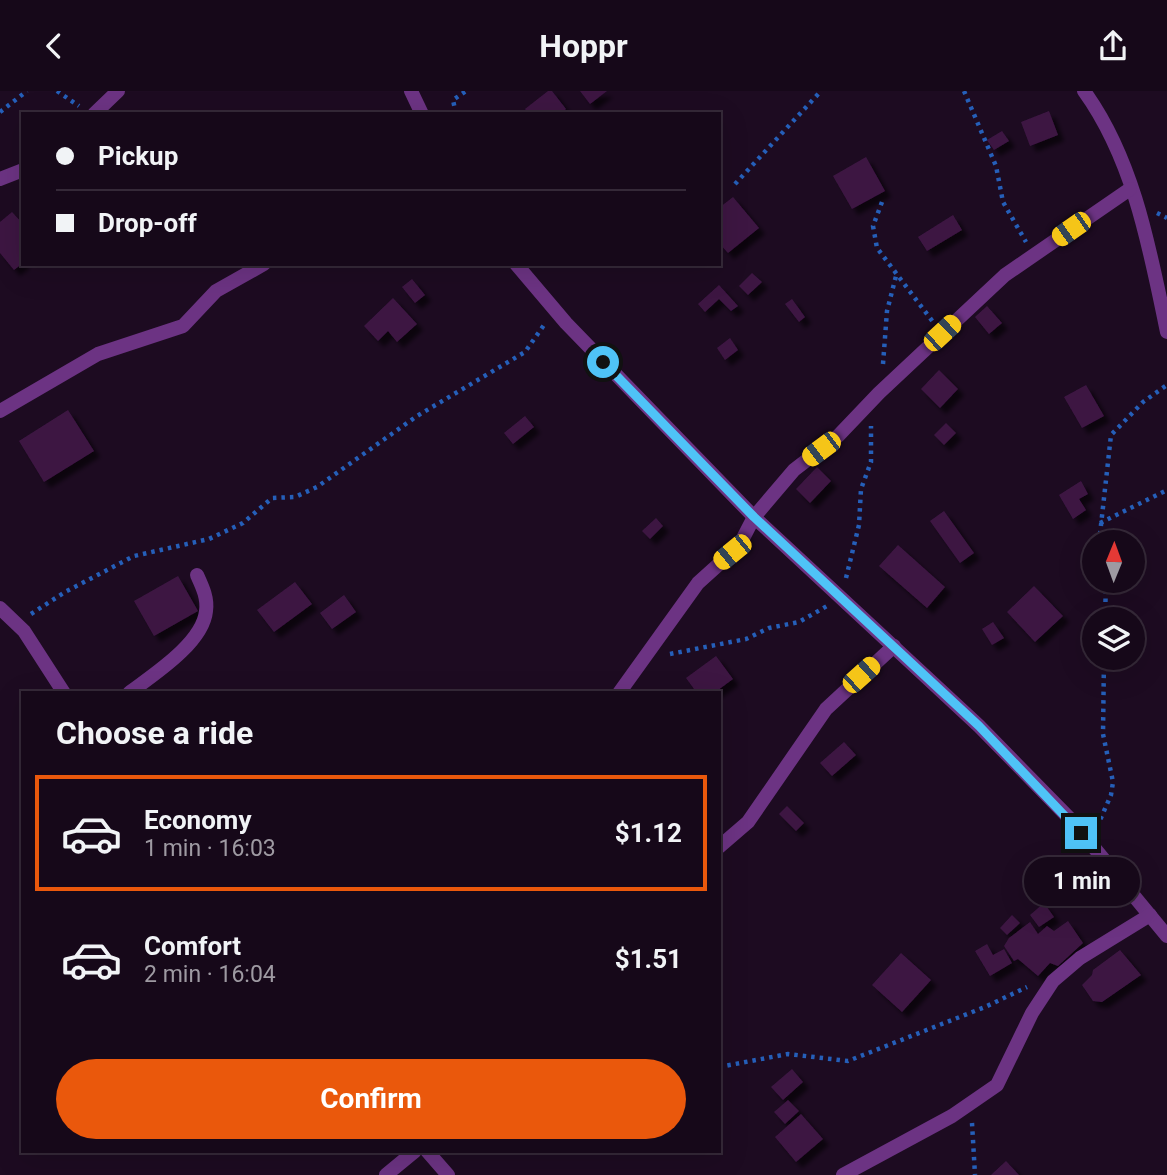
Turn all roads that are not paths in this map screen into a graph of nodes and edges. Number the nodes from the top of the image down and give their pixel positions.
1 (118, 91) edge
2 (411, 91) edge
3 (1084, 91) edge
4 (95, 112) edge
5 (421, 112) edge
6 (21, 171) edge
7 (0, 179) edge
8 (1130, 189) junction
9 (260, 266) edge
10 (518, 266) edge
11 (1167, 332) edge
12 (0, 411) edge
13 (754, 517) junction
14 (197, 575) dead end
15 (0, 608) edge
16 (894, 646) junction
17 (63, 691) edge
18 (132, 691) edge
19 (620, 691) edge
20 (721, 844) edge
21 (1150, 915) junction
22 (1167, 936) edge
23 (413, 1153) edge
24 (429, 1153) edge
25 (386, 1175) edge
26 (447, 1175) edge
27 (843, 1175) edge

1 - 4 street
2 - 5 street
3 - 8 street
6 - 7 street
8 - 11 street
8 - 13 street
9 - 12 street
10 - 13 street
13 - 16 street
13 - 19 street
14 - 18 street
15 - 17 street
16 - 20 street
16 - 21 street
21 - 22 street
21 - 27 street
23 - 25 street
24 - 26 street

